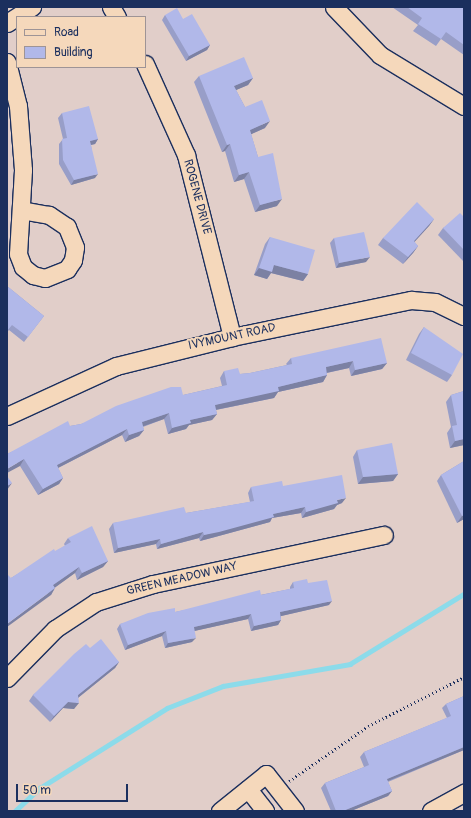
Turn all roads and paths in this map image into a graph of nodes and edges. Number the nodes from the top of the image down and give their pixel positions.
1 (32, 7) edge
2 (111, 7) edge
3 (334, 7) edge
4 (18, 16) edge
5 (116, 16) edge
6 (16, 17) edge
7 (7, 23) edge
8 (7, 62) edge
9 (146, 66) edge
10 (464, 106) edge
11 (21, 210) dead end
12 (464, 316) edge
13 (232, 337) junction
14 (7, 416) edge
15 (384, 535) dead end
16 (464, 677) edge
17 (7, 678) edge
18 (248, 789) junction
19 (278, 789) junction
20 (464, 793) edge
21 (220, 811) edge
22 (264, 811) edge
23 (295, 811) edge
24 (431, 811) edge

1 - 4 street
2 - 5 street
3 - 10 street
6 - 7 street
8 - 11 street
9 - 13 street, ROGENE DRIVE
12 - 13 street, IVYMOUNT ROAD
13 - 14 street, IVYMOUNT ROAD
15 - 17 street, GREEN MEADOW WAY
16 - 19 path
18 - 19 street
18 - 21 street
18 - 22 street
19 - 23 street
20 - 24 street

